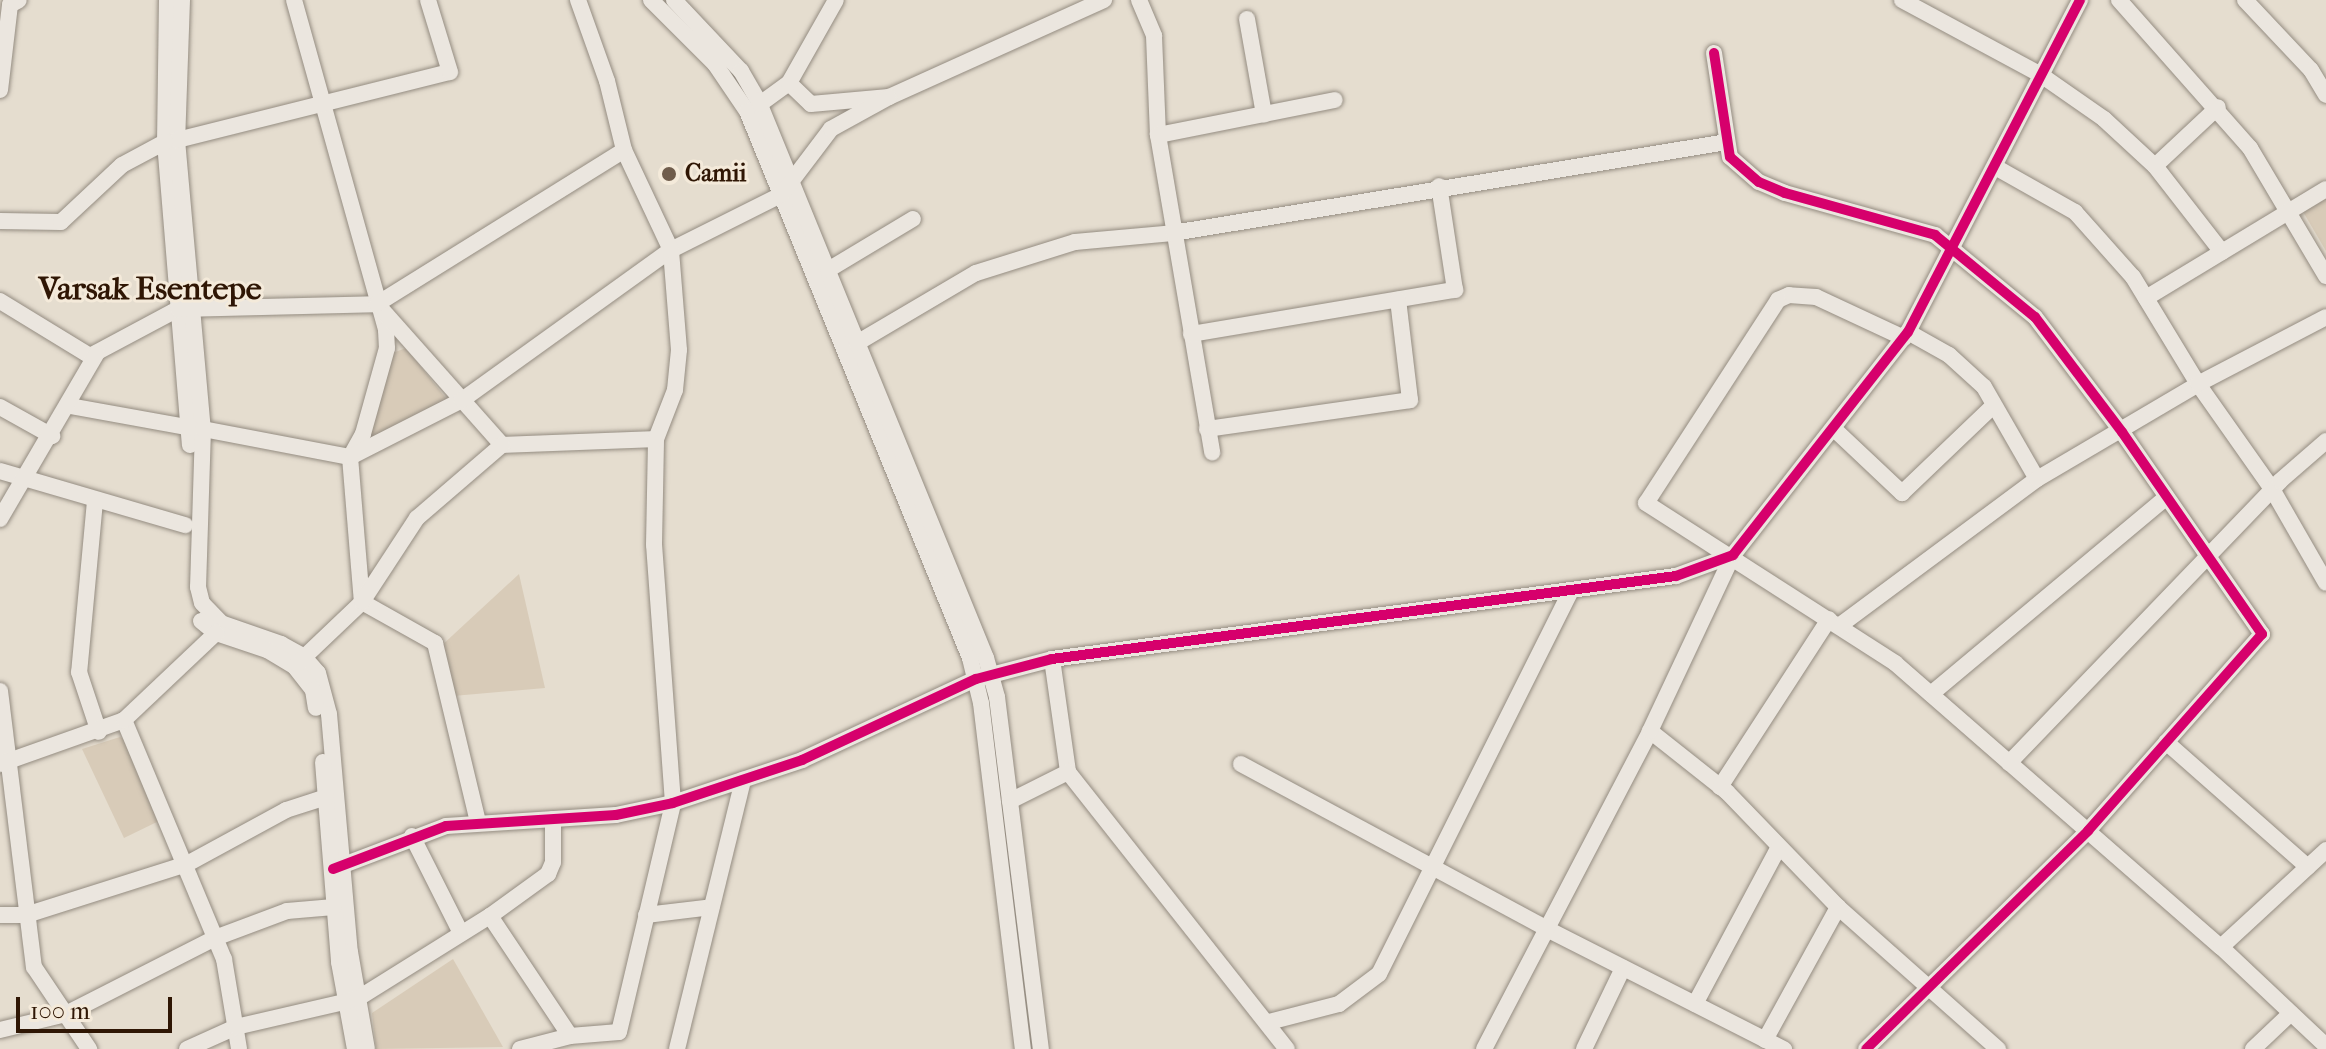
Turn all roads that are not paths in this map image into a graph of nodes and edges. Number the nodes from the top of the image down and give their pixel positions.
1 (167, 0) edge
2 (182, 0) edge
3 (294, 0) edge
4 (428, 0) edge
5 (578, 0) edge
6 (651, 0) edge
7 (674, 0) edge
8 (836, 0) edge
9 (1104, 0) edge
10 (1139, 0) edge
11 (1902, 0) edge
12 (2080, 0) edge
13 (2119, 0) edge
14 (2245, 0) edge
15 (13, 2) edge
16 (1247, 19) dead end
17 (1714, 53) dead end
18 (2041, 75) junction
19 (789, 83) junction
20 (0, 90) edge
21 (2326, 95) edge
22 (889, 97) junction
23 (1335, 100) dead end
24 (323, 104) junction
25 (760, 104) junction
26 (2218, 107) junction
27 (1264, 114) junction
28 (1158, 135) junction
29 (171, 141) junction
30 (1727, 142) junction
31 (624, 150) junction
32 (2155, 166) junction
33 (1997, 168) junction
34 (791, 180) junction
35 (1439, 186) junction
36 (2326, 189) edge
37 (781, 195) junction
38 (2290, 210) junction
39 (913, 219) dead end
40 (0, 221) edge
41 (1173, 233) junction
42 (1951, 246) junction
43 (671, 250) junction
44 (2222, 252) junction
45 (828, 270) junction
46 (2326, 276) edge
47 (2146, 298) junction
48 (1398, 300) junction
49 (0, 301) edge
50 (377, 304) junction
51 (184, 308) junction
52 (2326, 317) edge
53 (1191, 334) junction
54 (1906, 335) junction
55 (857, 343) junction
56 (97, 353) junction
57 (2198, 384) junction
58 (462, 400) junction
59 (1994, 405) junction
60 (70, 406) junction
61 (0, 407) edge
62 (197, 428) junction
63 (1833, 428) junction
64 (1207, 429) junction
65 (2122, 432) junction
66 (52, 436) junction
67 (656, 439) junction
68 (2326, 441) edge
69 (502, 445) junction
70 (1212, 452) dead end
71 (350, 457) junction
72 (0, 471) edge
73 (25, 478) junction
74 (2037, 479) junction
75 (2272, 489) junction
76 (2167, 497) junction
77 (95, 501) junction
78 (0, 519) edge
79 (185, 525) junction
80 (1733, 555) junction
81 (2209, 557) junction
82 (2324, 575) edge
83 (1571, 590) junction
84 (362, 602) junction
85 (1834, 622) junction
86 (216, 633) junction
87 (1052, 659) junction
88 (299, 662) junction
89 (984, 677) junction
90 (0, 691) edge
91 (1931, 694) junction
92 (124, 720) junction
93 (1650, 731) junction
94 (99, 732) junction
95 (2166, 742) junction
96 (6, 762) edge
97 (2009, 763) junction
98 (1241, 764) dead end
99 (1068, 772) junction
100 (743, 780) junction
101 (1720, 787) junction
102 (326, 797) junction
103 (1010, 801) junction
104 (673, 803) junction
105 (553, 819) junction
106 (478, 822) junction
107 (2088, 831) junction
108 (412, 836) junction
109 (1779, 847) junction
110 (2326, 850) edge
111 (187, 864) junction
112 (1435, 864) junction
113 (339, 866) junction
114 (2308, 867) junction
115 (334, 907) junction
116 (712, 907) junction
117 (1838, 907) junction
118 (0, 915) edge
119 (26, 915) junction
120 (646, 915) junction
121 (490, 916) junction
122 (1547, 929) junction
123 (461, 933) junction
124 (215, 938) junction
125 (2221, 947) junction
126 (1623, 968) junction
127 (1928, 986) junction
128 (351, 999) junction
129 (1695, 1004) junction
130 (2291, 1013) junction
131 (66, 1014) junction
132 (1269, 1022) junction
133 (236, 1027) junction
134 (0, 1030) edge
135 (570, 1036) junction
136 (1765, 1040) junction
137 (616, 1041) edge
138 (2326, 1046) edge
139 (89, 1049) edge
140 (187, 1049) edge
141 (239, 1049) edge
142 (355, 1049) edge
143 (367, 1049) edge
144 (520, 1049) edge
145 (677, 1049) edge
146 (1023, 1049) edge
147 (1041, 1049) edge
148 (1287, 1049) edge
149 (1484, 1049) edge
150 (1584, 1049) edge
151 (1784, 1049) edge
152 (1866, 1049) edge
153 (1998, 1049) edge
154 (2253, 1049) edge

1 - 29 street
2 - 29 street
3 - 24 street
4 - 24 street
5 - 31 street
6 - 37 street
7 - 25 street
8 - 19 street
9 - 22 street
10 - 28 street
11 - 18 street
12 - 18 street
13 - 26 street
14 - 21 street
15 - 20 street
16 - 27 street
17 - 30 street
18 - 32 street
18 - 33 street
19 - 22 street
19 - 25 street
22 - 34 street
23 - 27 street
24 - 29 street
24 - 50 street
25 - 34 street
26 - 32 street
26 - 38 street
27 - 28 street
28 - 41 street
29 - 40 street
29 - 51 street
30 - 35 street
30 - 42 street
31 - 43 street
31 - 50 street
32 - 44 street
33 - 42 street
33 - 47 street
34 - 37 street
34 - 45 street
35 - 41 street
35 - 48 street
36 - 38 street
37 - 43 street
37 - 89 street
38 - 44 street
38 - 46 street
39 - 45 street
41 - 53 street
41 - 55 street
42 - 54 street
42 - 65 street
43 - 58 street
43 - 67 street
44 - 47 street
45 - 55 street
47 - 57 street
48 - 53 street
48 - 64 street
49 - 56 street
50 - 51 street
50 - 58 street
50 - 71 street
51 - 56 street
51 - 62 street
52 - 57 street
53 - 64 street
54 - 59 street
54 - 63 street
54 - 80 street
55 - 89 street
56 - 60 street
57 - 65 street
57 - 75 street
58 - 69 street
58 - 71 street
59 - 63 street
59 - 74 street
60 - 62 street
60 - 66 street
61 - 66 street
62 - 71 street
62 - 79 street
62 - 88 street
63 - 80 street
64 - 70 street
65 - 74 street
65 - 76 street
66 - 73 street
67 - 69 street
67 - 104 street
68 - 75 street
69 - 84 street
71 - 84 street
72 - 73 street
73 - 77 street
73 - 78 street
74 - 85 street
75 - 81 street
75 - 82 street
76 - 81 street
76 - 91 street
77 - 79 street
77 - 94 street
79 - 86 street
80 - 83 street
80 - 85 street
80 - 93 street
81 - 95 street
81 - 97 street
83 - 87 street
83 - 112 street
84 - 88 street
84 - 106 street
85 - 91 street
85 - 101 street
86 - 88 street
86 - 92 street
87 - 89 street
87 - 99 street
88 - 102 street
88 - 113 street
89 - 100 street
89 - 103 street
89 - 146 street
90 - 96 street
91 - 97 street
92 - 94 street
92 - 111 street
93 - 101 street
93 - 122 street
94 - 96 street
95 - 107 street
95 - 114 street
96 - 119 street
97 - 107 street
98 - 112 street
99 - 103 street
99 - 132 street
100 - 104 street
100 - 116 street
101 - 109 street
102 - 111 street
102 - 113 street
103 - 147 street
104 - 105 street
104 - 120 street
105 - 106 street
105 - 121 street
106 - 108 street
107 - 125 street
107 - 127 street
108 - 113 street
108 - 123 street
109 - 117 street
109 - 129 street
110 - 114 street
111 - 119 street
111 - 124 street
112 - 122 street
112 - 132 street
113 - 115 street
113 - 128 street
114 - 125 street
115 - 124 street
115 - 128 street
116 - 120 street
116 - 145 street
117 - 127 street
117 - 136 street
118 - 119 street
119 - 131 street
120 - 137 street
121 - 123 street
121 - 135 street
122 - 126 street
122 - 149 street
123 - 128 street
124 - 131 street
124 - 133 street
125 - 130 street
126 - 129 street
126 - 150 street
127 - 152 street
127 - 153 street
128 - 133 street
128 - 142 street
128 - 143 street
129 - 136 street
130 - 138 street
130 - 154 street
131 - 134 street
131 - 139 street
132 - 148 street
133 - 140 street
133 - 141 street
135 - 137 street
135 - 144 street
136 - 151 street

